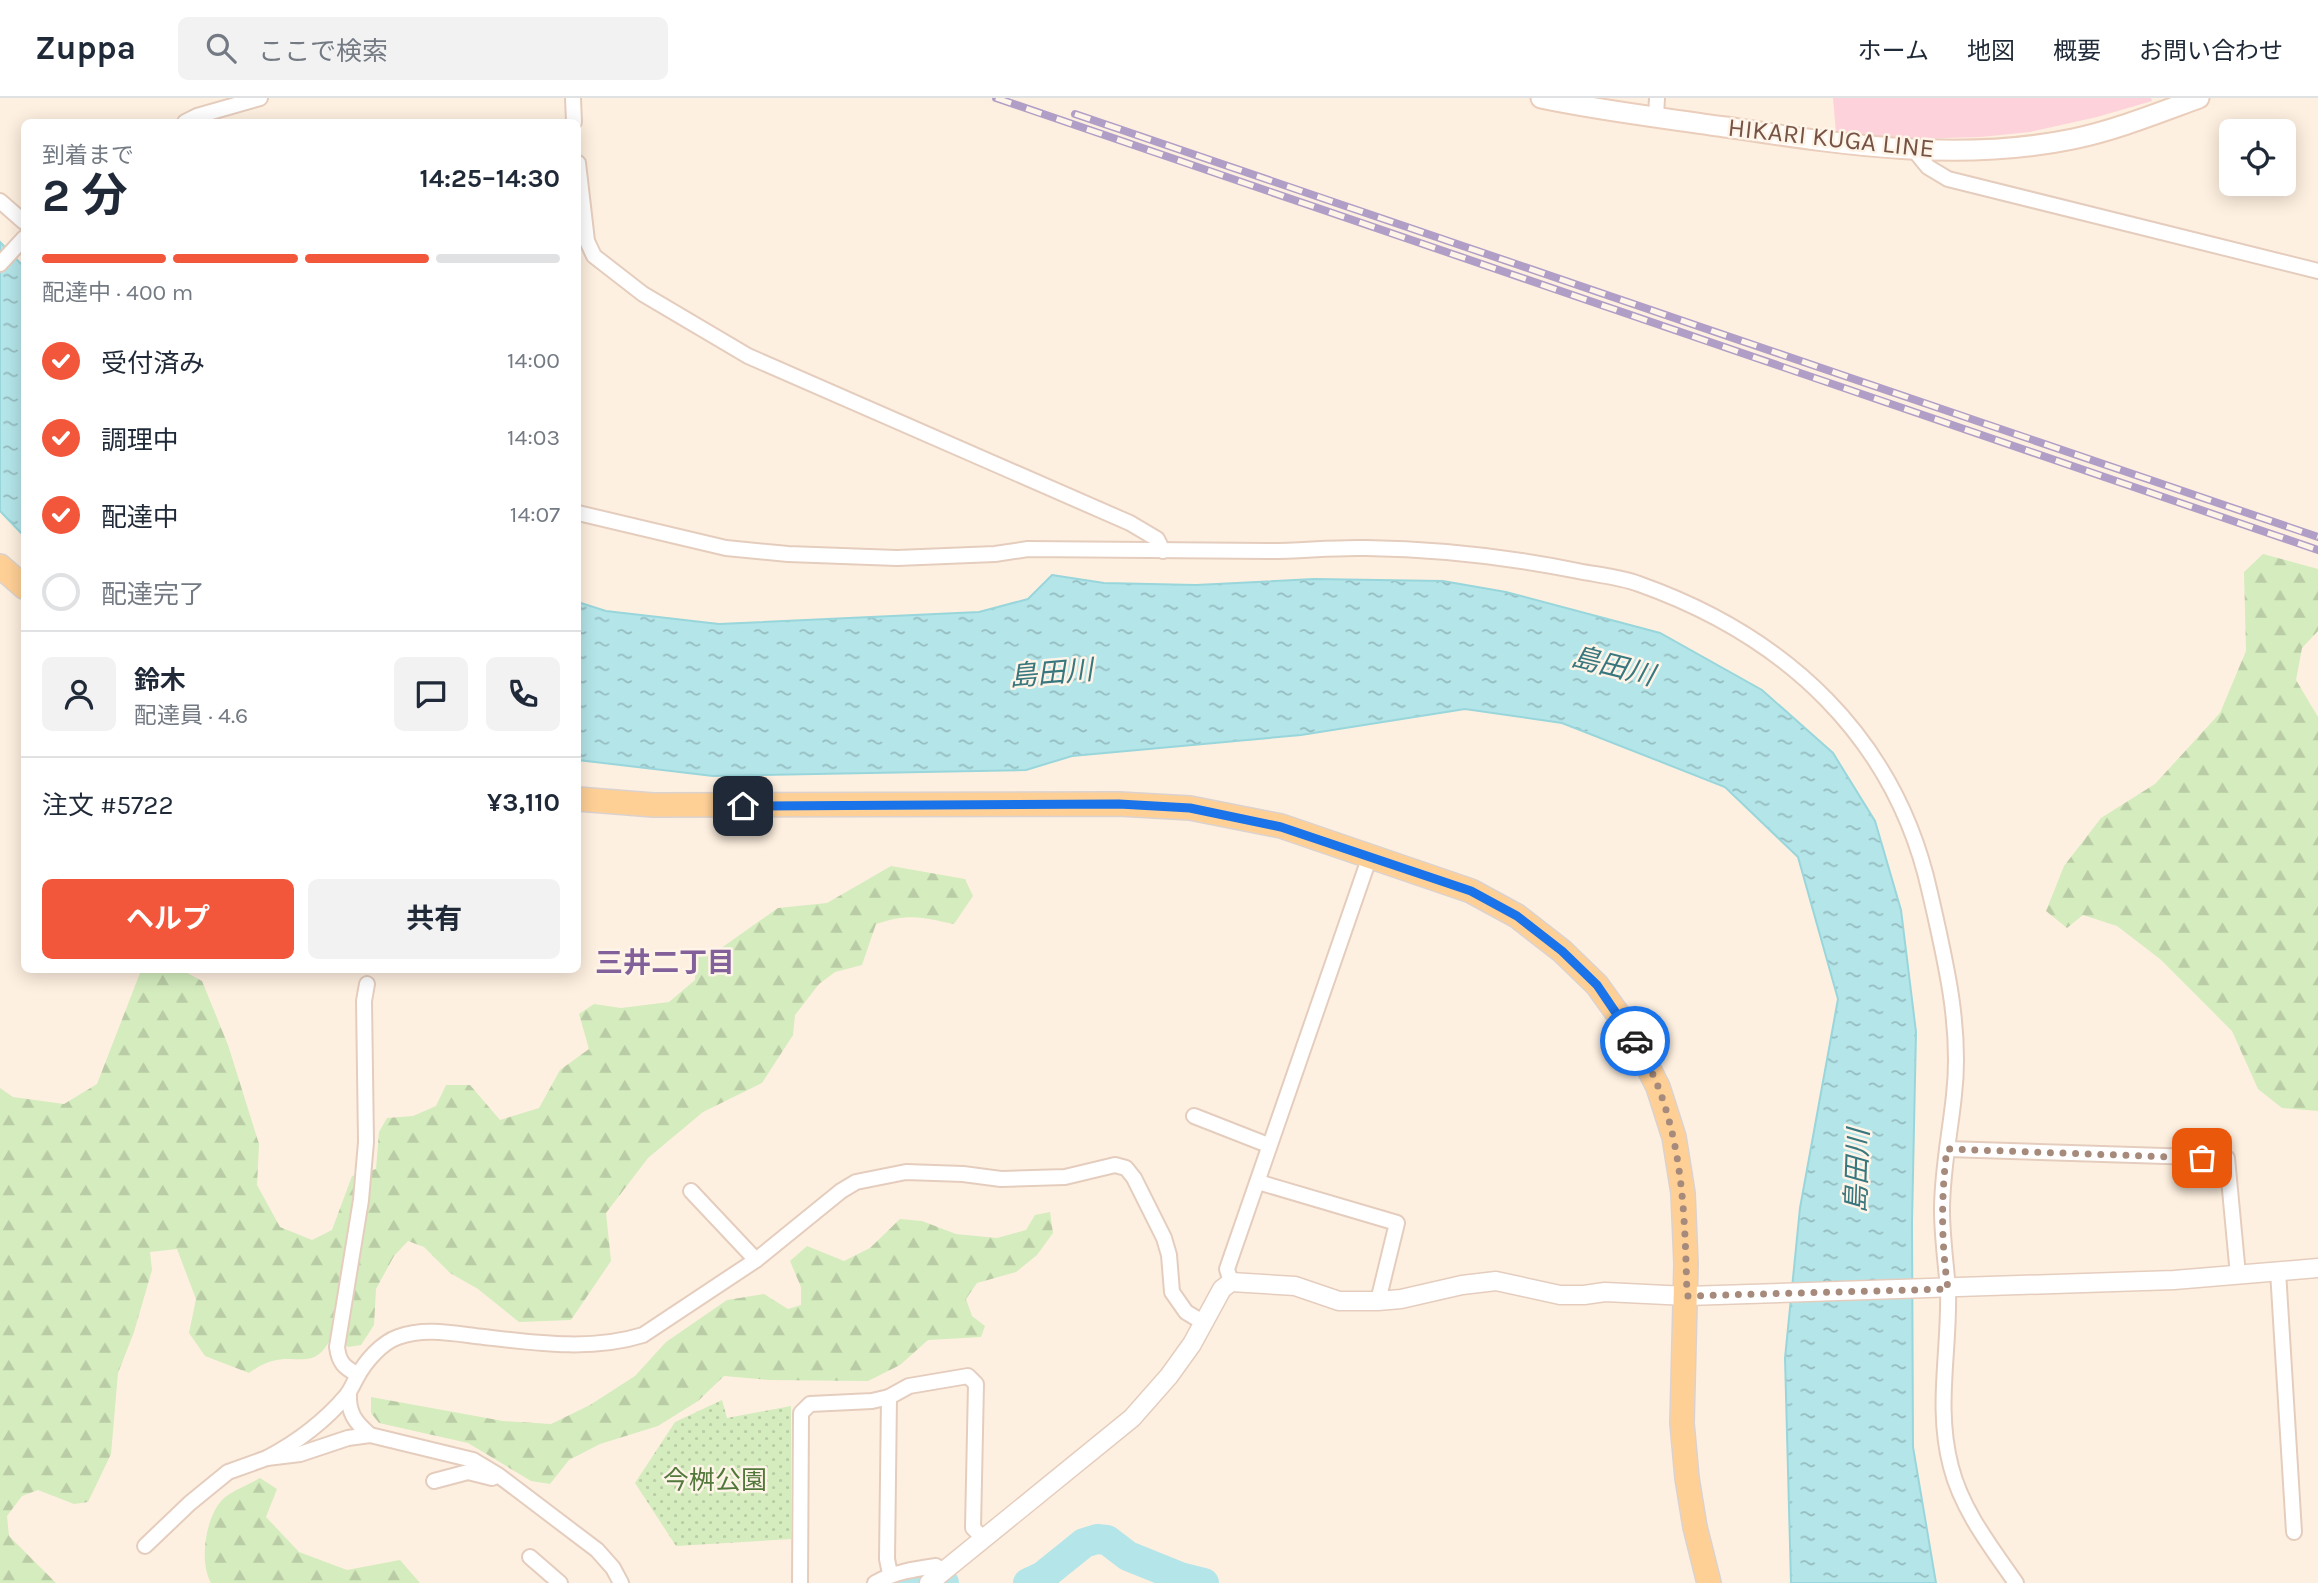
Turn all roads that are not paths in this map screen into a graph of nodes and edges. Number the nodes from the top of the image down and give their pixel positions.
1 (260, 98) edge
2 (573, 98) edge
3 (1541, 98) edge
4 (2199, 98) edge
5 (1656, 107) edge
6 (191, 119) edge
7 (574, 119) edge
8 (1914, 150) junction
9 (581, 192) edge
10 (0, 201) edge
11 (21, 219) edge
12 (21, 242) edge
13 (0, 264) edge
14 (2318, 271) edge
15 (581, 514) edge
16 (1163, 551) junction
17 (0, 566) edge
18 (21, 584) edge
19 (581, 799) edge
20 (1370, 856) junction
21 (366, 984) dead end
22 (1194, 1116) dead end
23 (1268, 1145) junction
24 (1947, 1149) junction
25 (1258, 1182) junction
26 (691, 1191) dead end
27 (756, 1260) junction
28 (2318, 1268) edge
29 (2278, 1271) junction
30 (2238, 1275) junction
31 (1231, 1282) junction
32 (1939, 1289) junction
33 (1695, 1296) junction
34 (1378, 1301) junction
35 (1203, 1323) junction
36 (358, 1375) junction
37 (349, 1393) junction
38 (889, 1397) junction
39 (370, 1435) junction
40 (267, 1458) junction
41 (498, 1475) junction
42 (434, 1482) dead end
43 (2294, 1532) dead end
44 (983, 1538) junction
45 (145, 1546) dead end
46 (530, 1557) dead end
47 (942, 1570) junction
48 (890, 1574) junction
49 (560, 1583) edge
50 (621, 1583) edge
51 (800, 1583) edge
52 (875, 1583) edge
53 (929, 1583) edge
54 (1709, 1583) edge
55 (2016, 1583) edge

1 - 6 street
2 - 7 street
3 - 5 main road, HIKARI KUGA LINE
4 - 8 main road, HIKARI KUGA LINE
5 - 8 main road, HIKARI KUGA LINE
8 - 14 street
9 - 16 street
10 - 11 street
12 - 13 street
15 - 16 street
16 - 24 street
17 - 18 main road
19 - 20 main road
20 - 23 street
20 - 33 main road
21 - 36 street
22 - 23 street
23 - 25 street
24 - 30 street
24 - 32 street
25 - 31 street
25 - 34 street
26 - 27 street
27 - 35 street
27 - 36 street
28 - 29 street
29 - 30 street
29 - 43 street
30 - 32 street
31 - 34 street
31 - 35 street
32 - 33 street
32 - 55 street
33 - 34 street
33 - 54 main road
35 - 44 street
36 - 37 street
37 - 39 street
37 - 40 street
38 - 44 street
38 - 48 street
38 - 51 street
39 - 40 street
39 - 41 street
40 - 45 street
41 - 42 street
41 - 50 street
44 - 47 street
46 - 49 street
47 - 48 street
47 - 53 street
48 - 52 street

